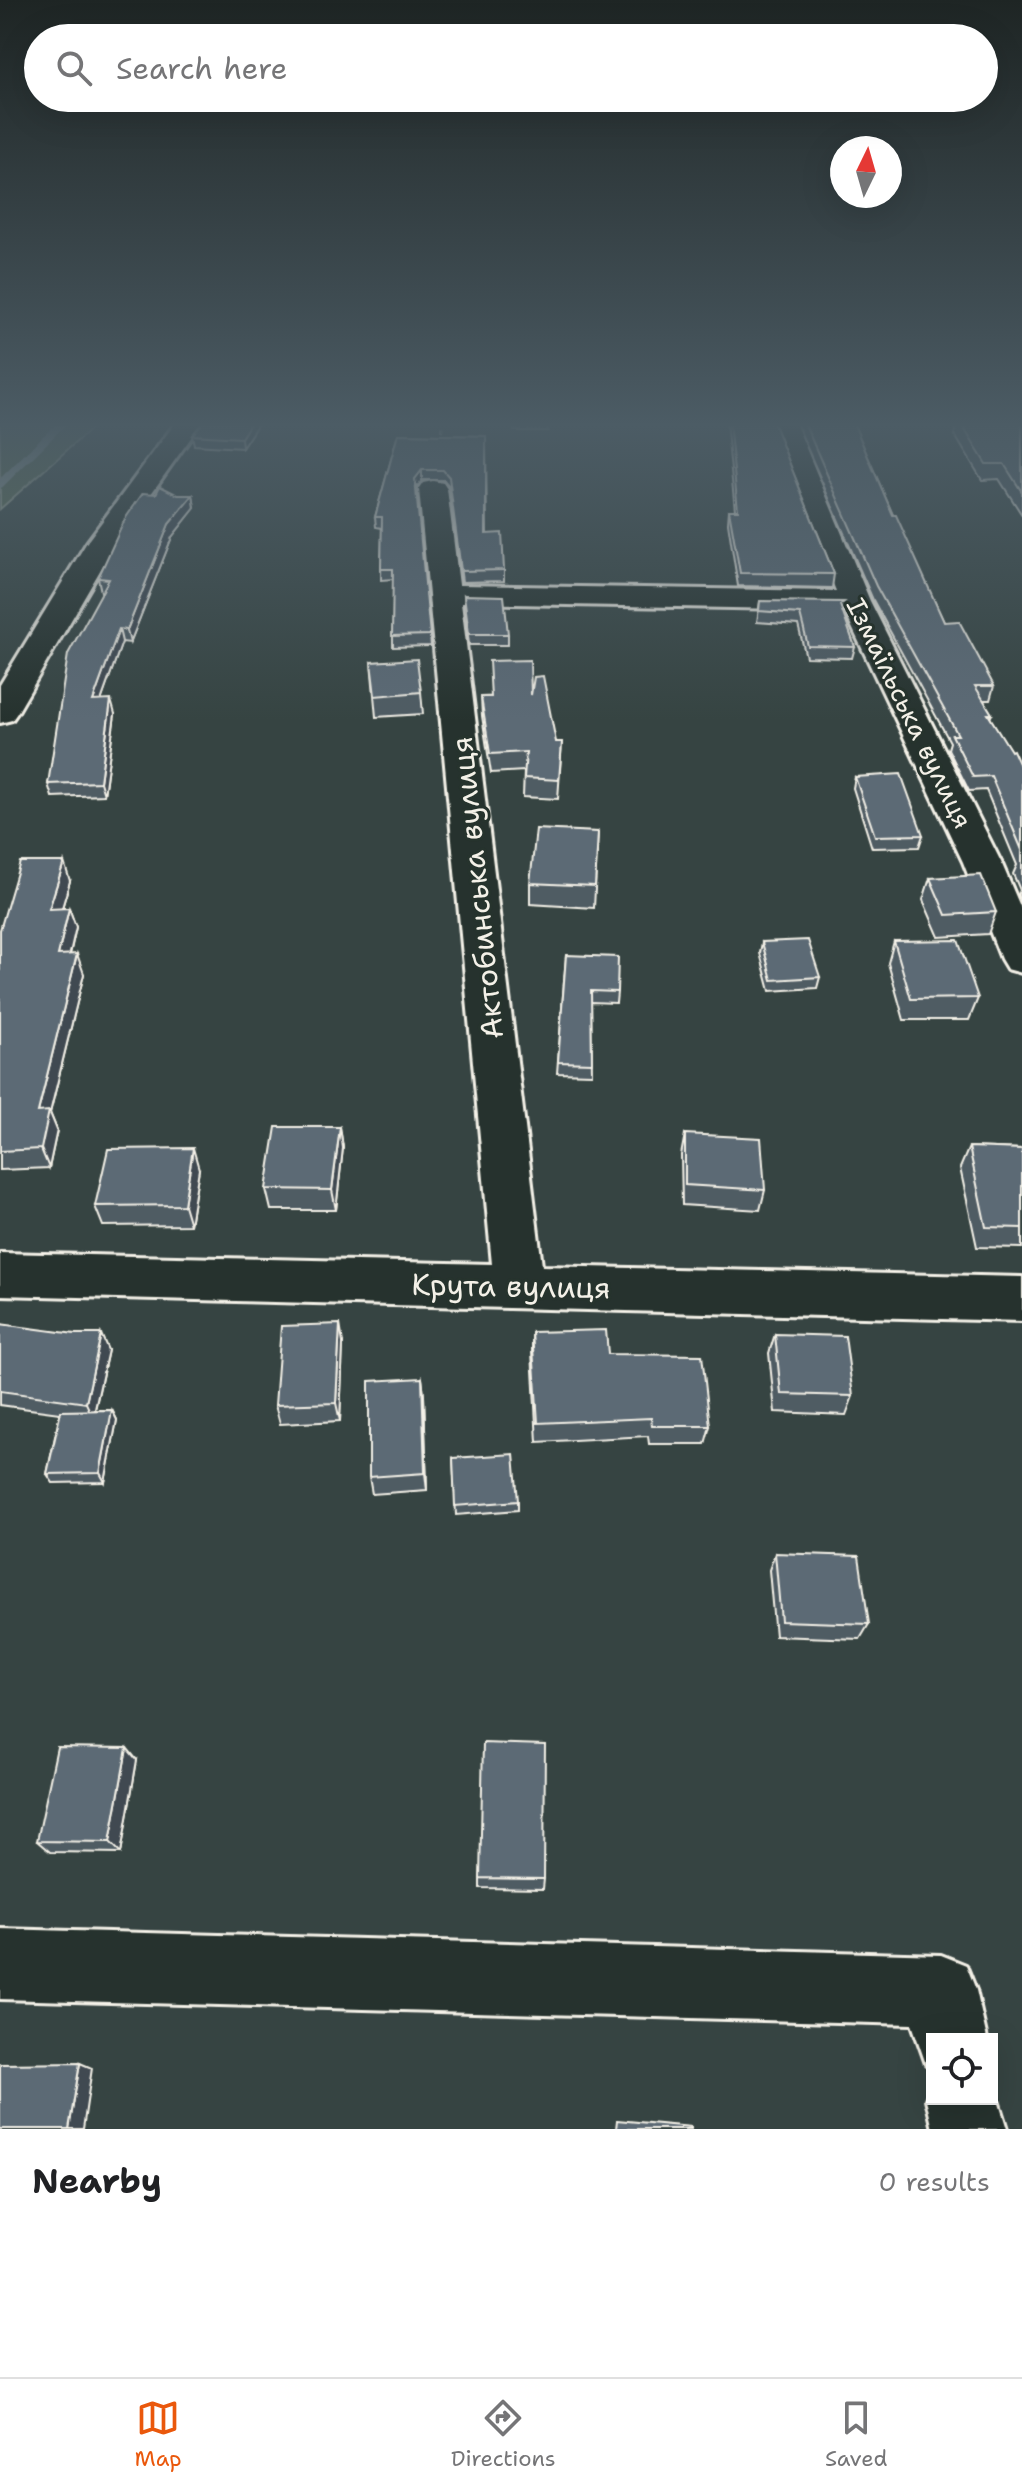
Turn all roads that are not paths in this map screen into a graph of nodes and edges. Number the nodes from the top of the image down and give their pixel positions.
1 (117, 521) edge
2 (437, 521) edge
3 (823, 521) edge
4 (445, 594) junction
5 (855, 601) junction
6 (0, 713) edge
7 (1022, 959) edge
8 (0, 1274) edge
9 (519, 1287) junction
10 (1022, 1299) edge
11 (0, 1964) edge
12 (946, 2015) edge
13 (964, 2105) edge
14 (970, 2129) edge

1 - 6 street
2 - 4 street, Актобинська вулиця
3 - 5 street, Ізмаїльська вулиця
4 - 5 street
4 - 9 street, Актобинська вулиця
5 - 7 street, Ізмаїльська вулиця
8 - 9 street, Крута вулиця
9 - 10 street, Крута вулиця
11 - 12 street
13 - 14 street

